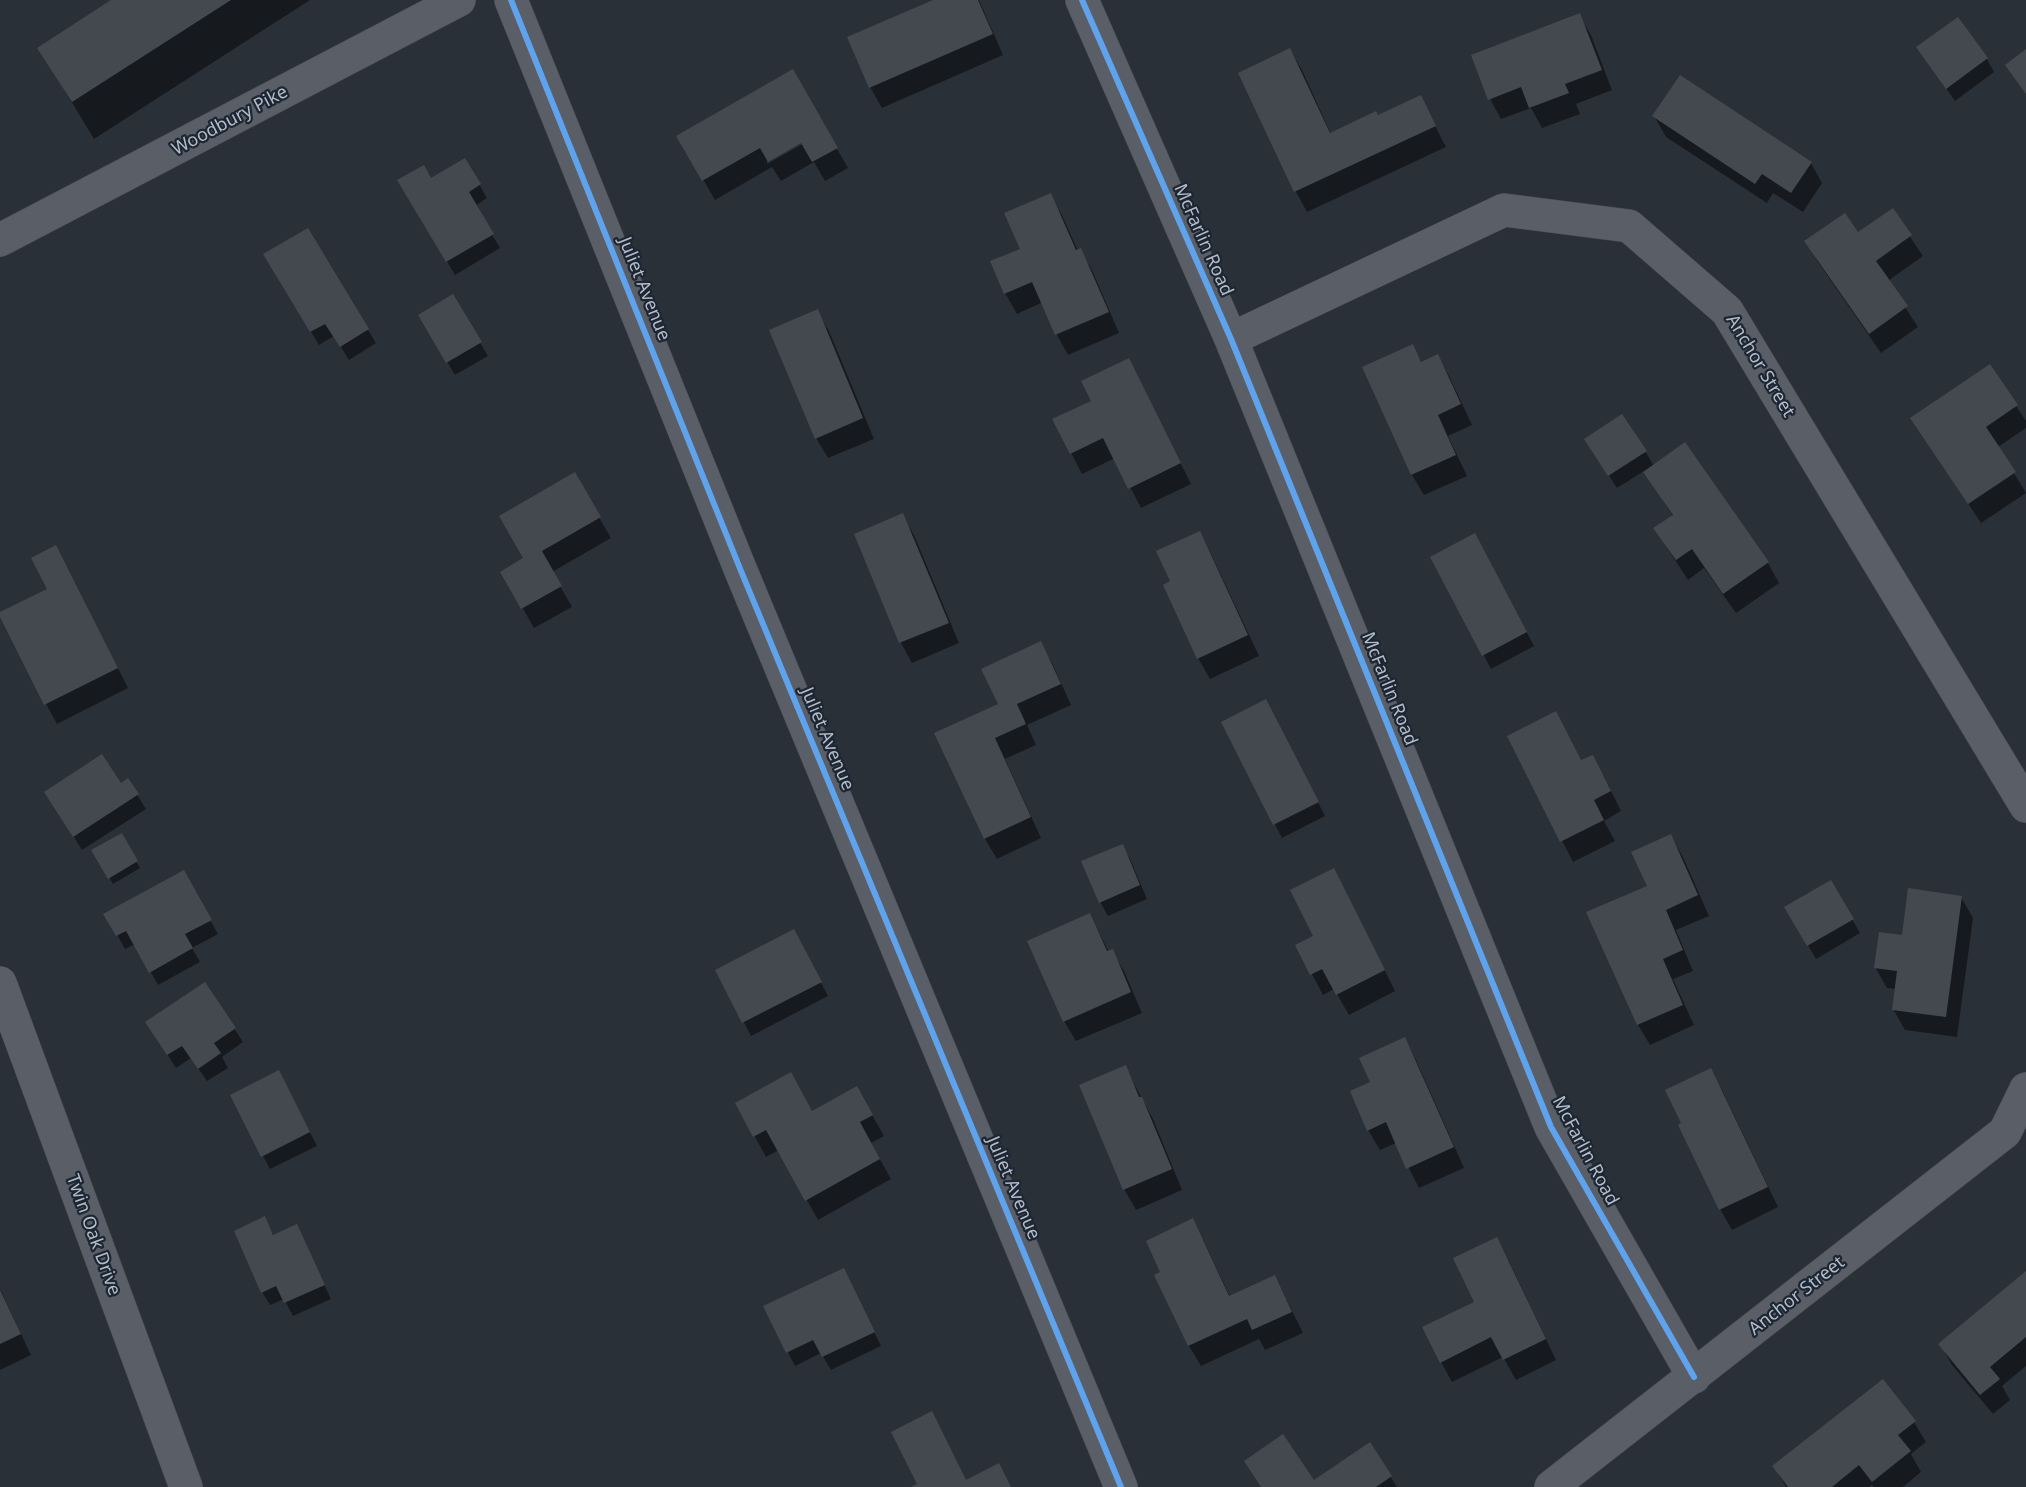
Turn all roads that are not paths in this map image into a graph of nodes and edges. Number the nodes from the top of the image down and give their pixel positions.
1 (459, 0) edge
2 (511, 0) edge
3 (1082, 0) edge
4 (0, 240) edge
5 (1231, 339) junction
6 (2026, 806) edge
7 (0, 982) edge
8 (2026, 1089) edge
9 (1694, 1377) junction
10 (186, 1487) edge
11 (1121, 1487) edge
12 (1551, 1487) edge

1 - 4 street, Woodbury Pike
2 - 11 street, Juliet Avenue
3 - 5 street, McFarlin Road
5 - 6 street, Anchor Street
5 - 9 street, McFarlin Road
7 - 10 street, Twin Oak Drive
8 - 9 street, Anchor Street
9 - 12 street, Anchor Street

